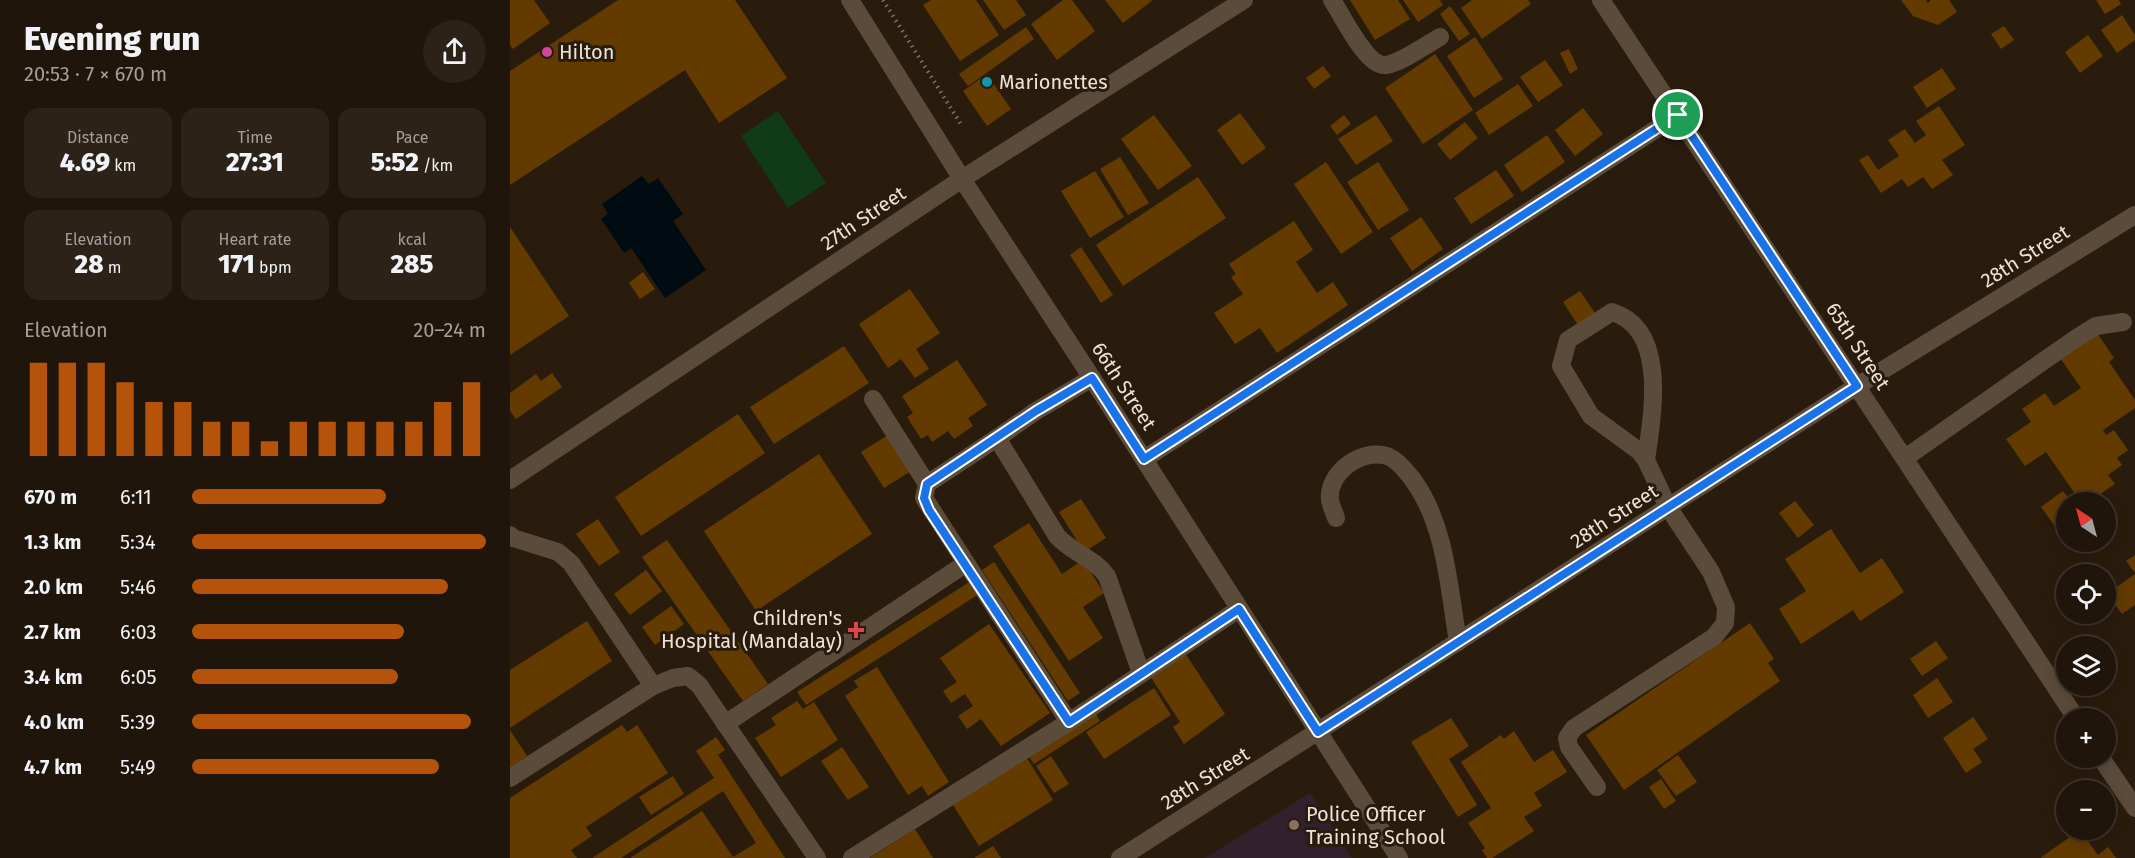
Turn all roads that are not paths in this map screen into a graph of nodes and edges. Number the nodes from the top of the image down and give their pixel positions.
1 (849, 0) edge
2 (1244, 0) edge
3 (1332, 0) edge
4 (1601, 0) edge
5 (1440, 37) dead end
6 (1678, 115) junction
7 (962, 179) junction
8 (2135, 215) edge
9 (2123, 322) dead end
10 (1092, 378) junction
11 (1857, 386) junction
12 (873, 399) dead end
13 (997, 438) junction
14 (1905, 458) junction
15 (1144, 459) junction
16 (1646, 460) junction
17 (510, 480) edge
18 (927, 484) junction
19 (1668, 507) junction
20 (1336, 518) dead end
21 (510, 535) edge
22 (965, 564) junction
23 (1239, 609) junction
24 (1458, 642) junction
25 (1141, 673) junction
26 (653, 686) junction
27 (2069, 708) edge
28 (1069, 722) junction
29 (725, 724) junction
30 (1318, 732) junction
31 (2109, 768) edge
32 (510, 778) edge
33 (1597, 787) dead end
34 (2135, 808) edge
35 (817, 858) edge
36 (852, 858) edge
37 (1120, 858) edge
38 (1399, 858) edge

1 - 7 street, 66th Street
2 - 7 street, 27th Street
3 - 5 street
4 - 6 street, 65th Street
6 - 11 street, 65th Street
6 - 15 street
7 - 10 street, 66th Street
7 - 17 street, 27th Street
8 - 11 street, 28th Street
9 - 14 street
10 - 13 street
10 - 15 street, 66th Street
11 - 14 street, 65th Street
11 - 19 street, 28th Street
12 - 18 street
13 - 18 street
13 - 25 street
14 - 27 street, 65th Street
15 - 23 street, 66th Street
16 - 16 street
16 - 19 street
18 - 22 street
19 - 24 street, 28th Street
19 - 33 street
20 - 24 street
21 - 26 street
22 - 28 street
22 - 29 street
23 - 25 street
23 - 30 street, 66th Street
24 - 30 street, 28th Street
25 - 28 street
26 - 29 street
26 - 32 street
28 - 36 street
29 - 35 street
30 - 37 street, 28th Street
30 - 38 street, 66th Street
31 - 34 street

